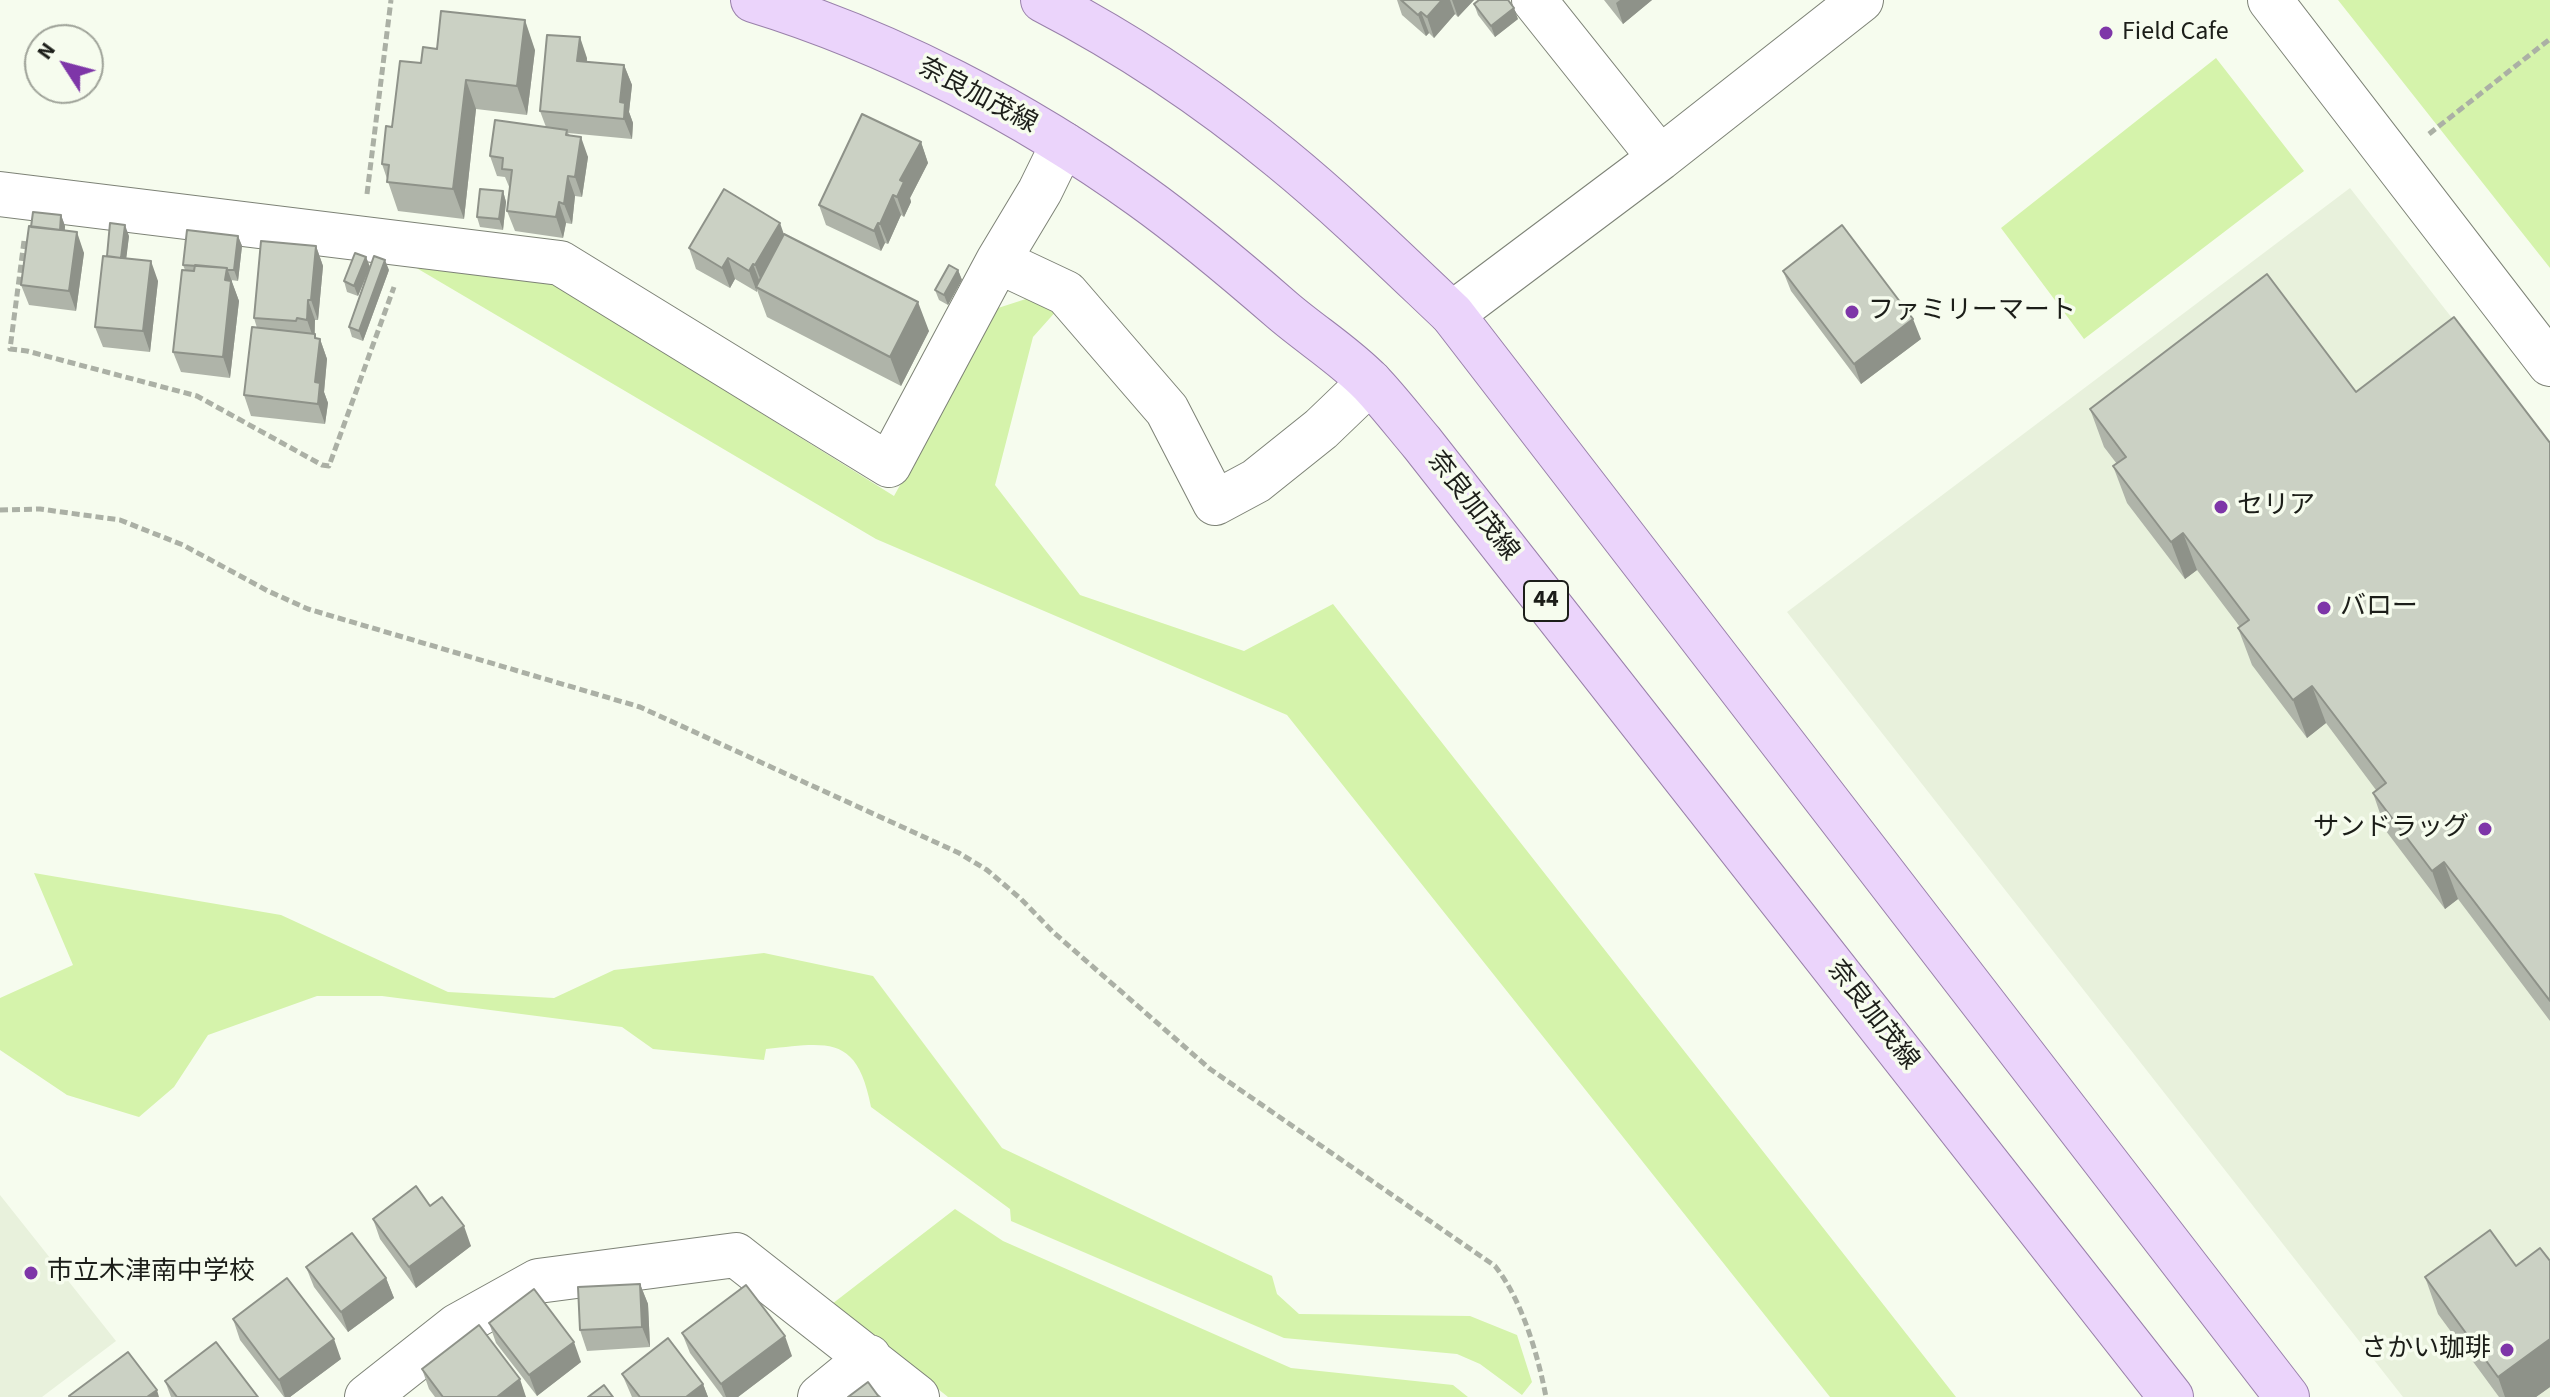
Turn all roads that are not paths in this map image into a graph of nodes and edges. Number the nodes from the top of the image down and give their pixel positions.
1 (753, 0) edge
2 (1043, 0) edge
3 (1534, 0) edge
4 (1861, 0) edge
5 (2270, 0) edge
6 (1063, 144) junction
7 (1660, 158) junction
8 (14, 196) edge
9 (998, 261) junction
10 (1452, 314) junction
11 (2550, 364) edge
12 (1370, 382) junction
13 (869, 1357) junction
14 (367, 1397) edge
15 (820, 1397) edge
16 (917, 1397) edge
17 (2171, 1397) edge
18 (2287, 1397) edge

1 - 6 main road, 奈良加茂線 / 44
2 - 10 main road
3 - 7 street
4 - 7 street
5 - 11 street
6 - 9 street
6 - 12 main road, 奈良加茂線 / 44
7 - 10 street
8 - 9 street
9 - 12 street
10 - 18 main road
12 - 17 main road, 奈良加茂線 / 44
13 - 14 street
13 - 15 street
13 - 16 street

